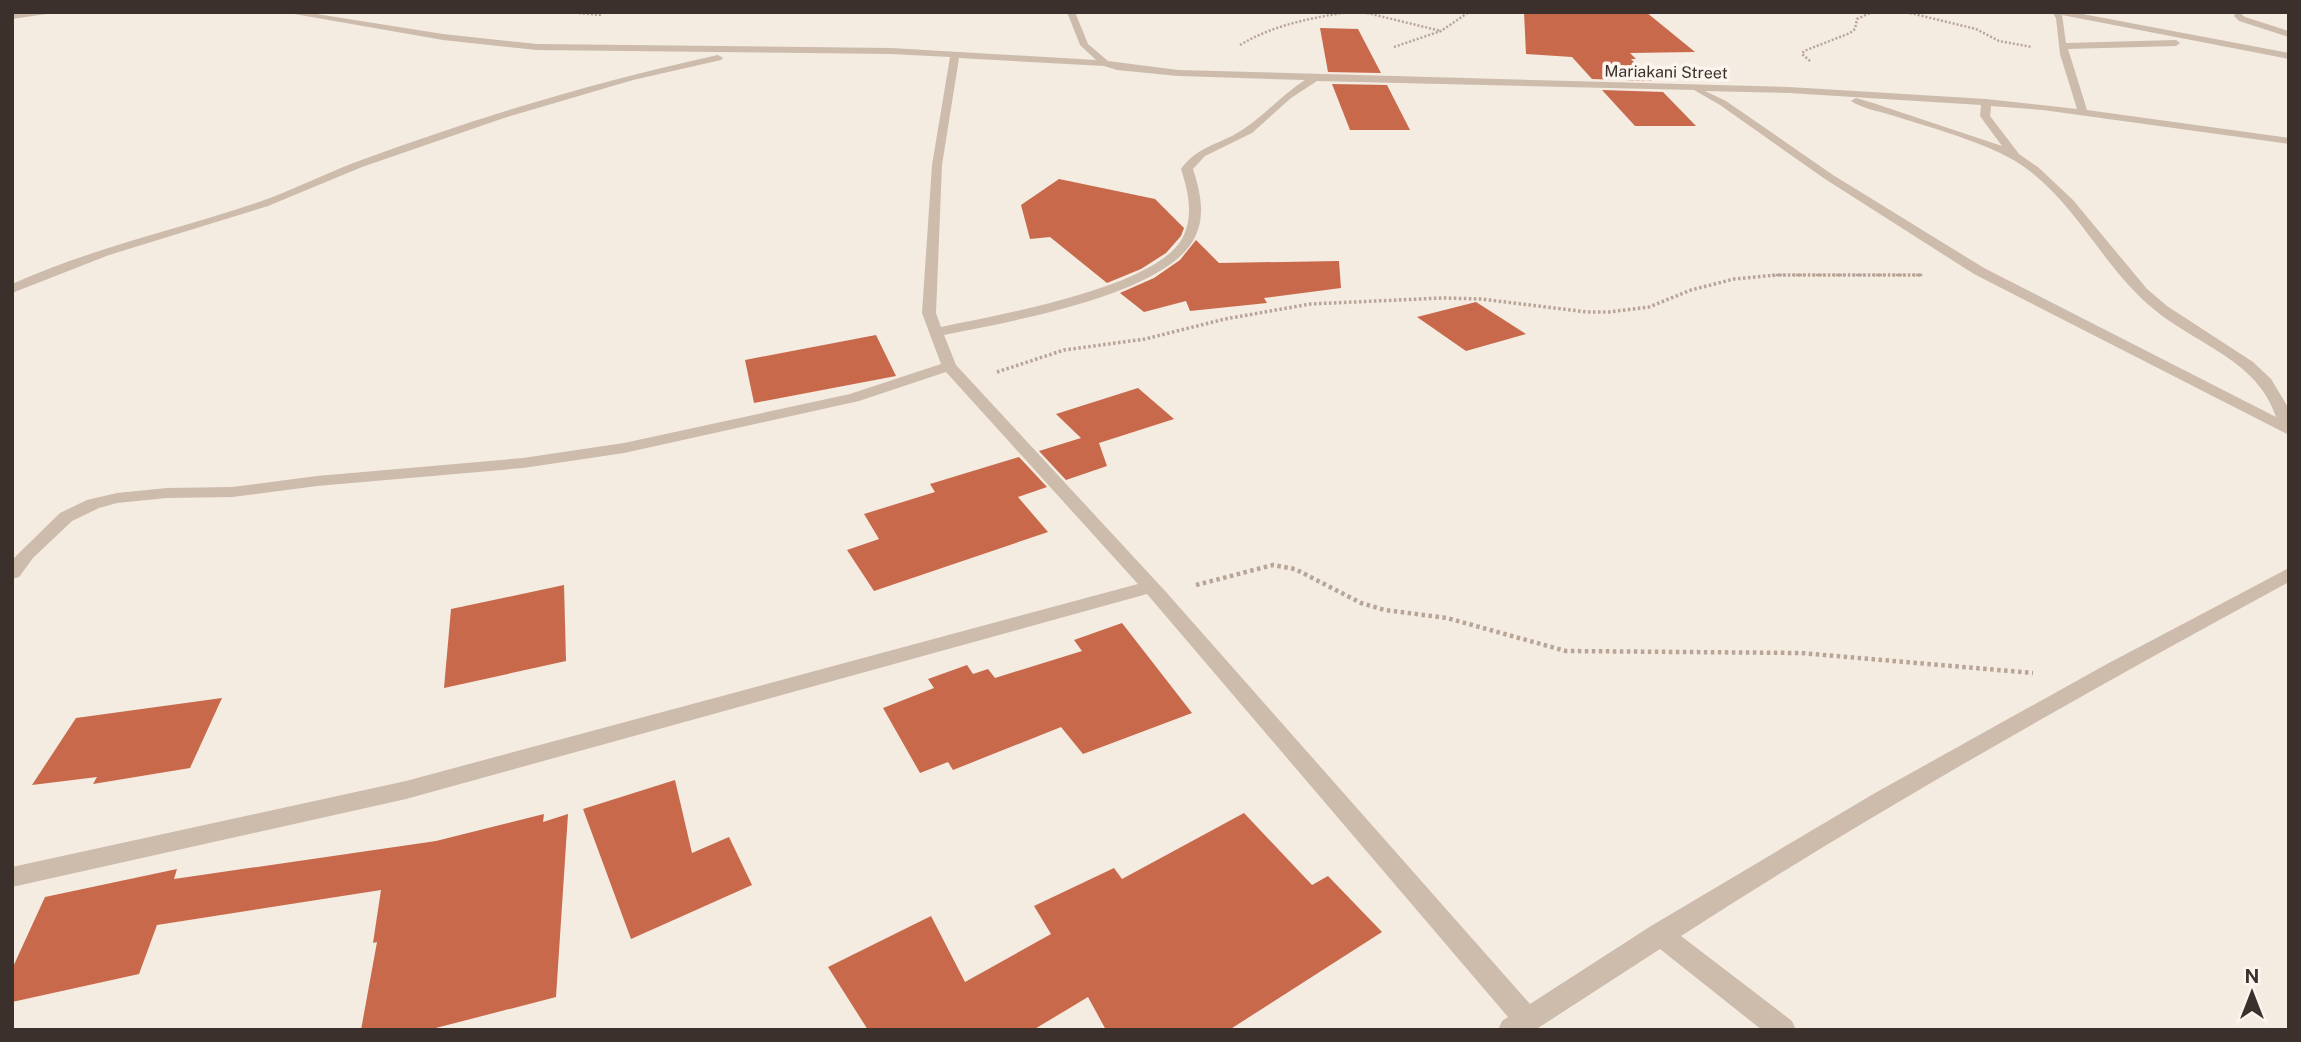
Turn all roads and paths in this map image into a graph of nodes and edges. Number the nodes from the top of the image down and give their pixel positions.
1 (56, 12) edge
2 (287, 12) edge
3 (1071, 12) edge
4 (1348, 12) edge
5 (1363, 12) edge
6 (1872, 12) edge
7 (1906, 12) edge
8 (2057, 12) edge
9 (2241, 12) edge
10 (12, 17) edge
11 (1440, 31) dead end
12 (2289, 34) edge
13 (2201, 40) junction
14 (2065, 47) junction
15 (763, 49) junction
16 (955, 54) junction
17 (2289, 56) edge
18 (1104, 63) junction
19 (1191, 73) junction
20 (1315, 78) junction
21 (1684, 88) junction
22 (1823, 92) junction
23 (1856, 94) junction
24 (1986, 102) junction
25 (2083, 113) junction
26 (2289, 141) edge
27 (2016, 156) junction
28 (1979, 271) junction
29 (12, 289) edge
30 (935, 332) junction
31 (949, 366) junction
32 (967, 386) junction
33 (2288, 430) edge
34 (12, 573) edge
35 (2289, 574) edge
36 (1155, 591) junction
37 (2097, 678) junction
38 (12, 877) edge
39 (1660, 934) junction
40 (1519, 1025) edge
41 (1783, 1030) edge

1 - 10 street
2 - 15 street
3 - 18 street
4 - 19 path
5 - 11 path
6 - 23 path
7 - 14 path
8 - 13 street
8 - 14 street
9 - 12 street
13 - 14 street
13 - 17 street
14 - 25 street
15 - 16 street, Mariakani Street
15 - 29 street
16 - 18 street, Mariakani Street
16 - 30 street
18 - 19 street, Mariakani Street
19 - 20 street, Mariakani Street
20 - 21 street, Mariakani Street
20 - 30 street
21 - 22 street, Mariakani Street
21 - 28 street
22 - 23 street, Mariakani Street
22 - 27 street
23 - 24 street, Mariakani Street
24 - 25 street, Mariakani Street
24 - 27 street
25 - 26 street, Mariakani Street
27 - 33 street
28 - 32 path
28 - 33 street
30 - 31 street
31 - 32 street
31 - 34 street
32 - 36 street
35 - 37 street
36 - 37 path
36 - 38 street
36 - 40 street
37 - 39 street
39 - 40 street
39 - 41 street

